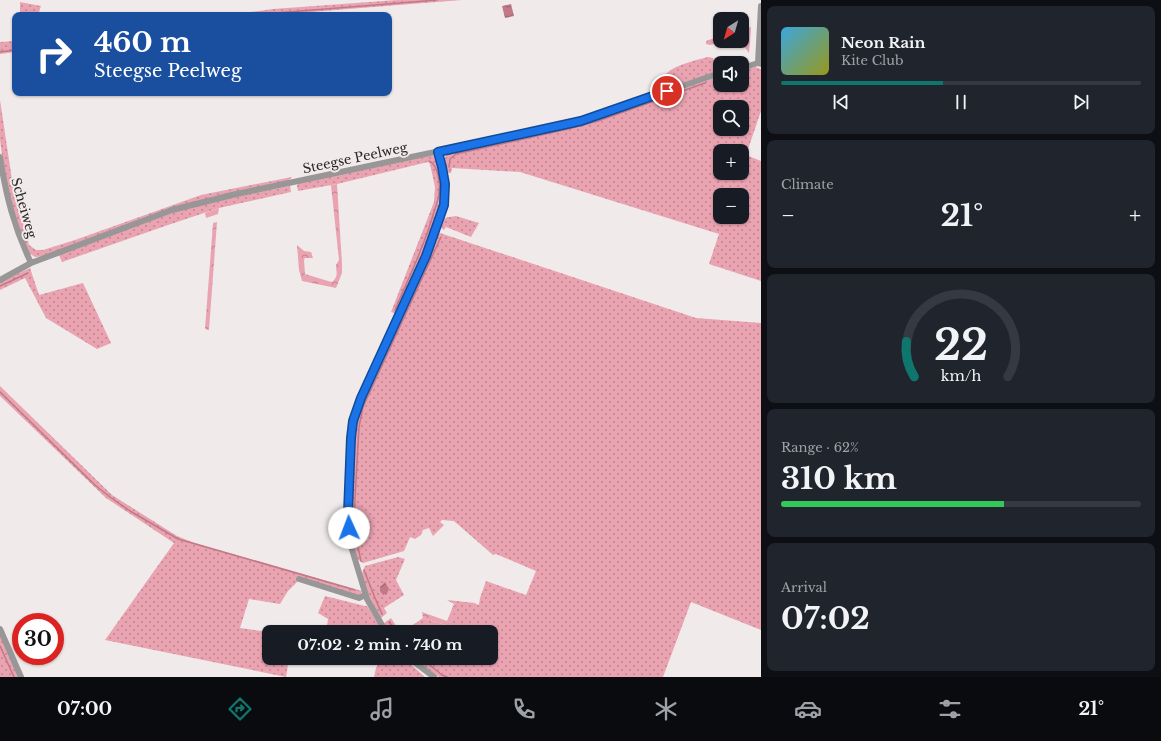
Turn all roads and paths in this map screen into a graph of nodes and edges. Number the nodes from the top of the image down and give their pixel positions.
1 (761, 6) edge
2 (760, 64) edge
3 (749, 66) edge
4 (713, 75) edge
5 (438, 152) junction
6 (0, 157) edge
7 (31, 263) junction
8 (0, 280) edge
9 (299, 579) dead end
10 (366, 596) junction
11 (382, 625) edge
12 (0, 630) edge
13 (418, 665) edge
14 (21, 677) edge
15 (434, 677) edge

1 - 2 street
2 - 3 street
4 - 5 street, Steegse Peelweg
5 - 7 street, Steegse Peelweg
5 - 10 street
6 - 7 street, Scheiweg
7 - 8 street, Steegse Peelweg
9 - 10 street
10 - 11 street
12 - 14 street
13 - 15 street

